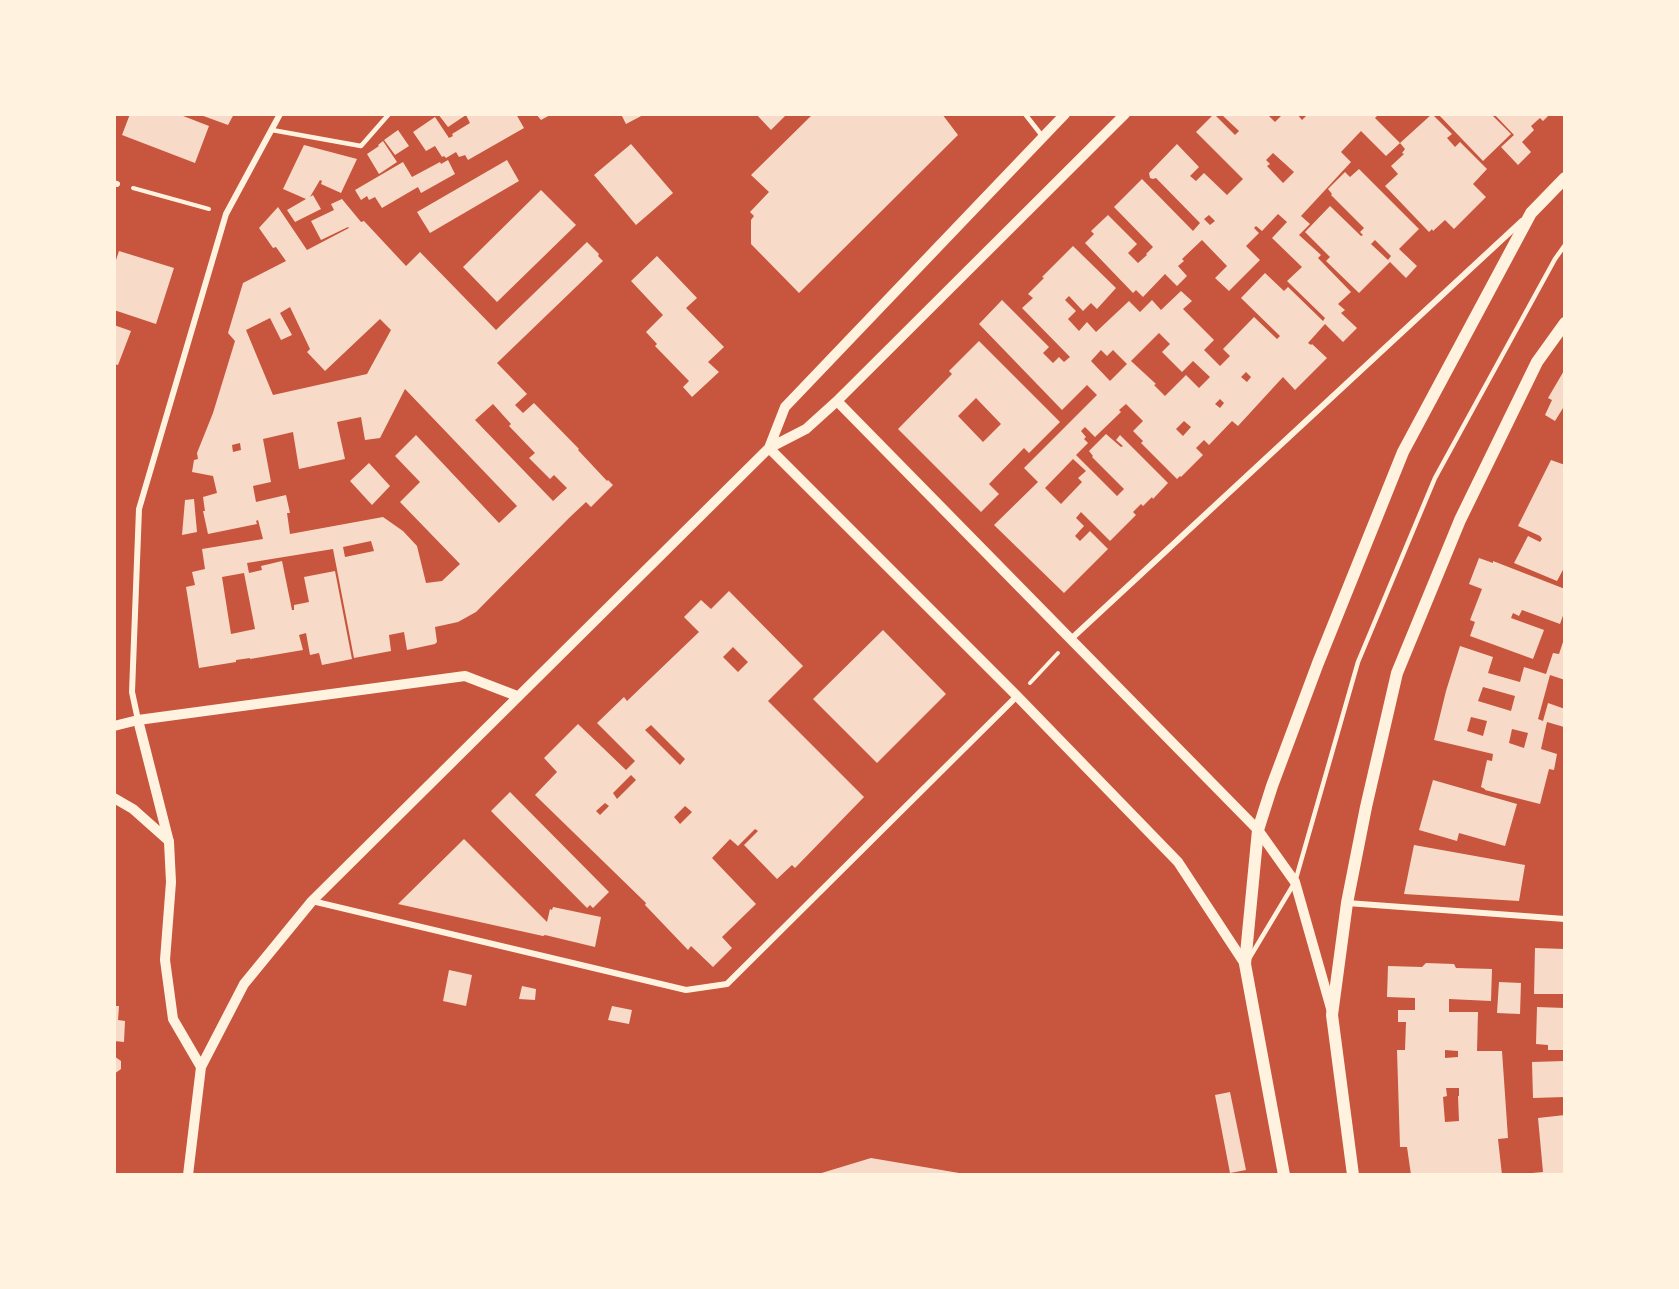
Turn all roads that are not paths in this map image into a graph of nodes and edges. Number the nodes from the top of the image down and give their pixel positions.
1 (280, 114) edge
2 (389, 114) edge
3 (1025, 114) edge
4 (1065, 114) edge
5 (1125, 114) edge
6 (272, 130) junction
7 (1043, 137) junction
8 (1565, 178) edge
9 (1565, 187) edge
10 (1532, 213) junction
11 (1565, 245) edge
12 (1565, 323) edge
13 (837, 401) junction
14 (769, 448) junction
15 (1071, 639) junction
16 (517, 696) junction
17 (1017, 696) junction
18 (138, 720) junction
19 (114, 726) edge
20 (114, 798) edge
21 (1258, 830) junction
22 (169, 842) junction
23 (1295, 882) junction
24 (312, 901) junction
25 (1347, 903) junction
26 (1565, 919) edge
27 (1245, 964) junction
28 (1332, 1015) junction
29 (201, 1067) junction
30 (188, 1175) edge
31 (1284, 1175) edge
32 (1353, 1175) edge

1 - 6 street
2 - 6 lane
3 - 7 lane
4 - 7 street
5 - 13 street
6 - 18 street
7 - 14 street
8 - 10 main road
9 - 10 lane
10 - 15 street
10 - 21 main road
11 - 23 lane
12 - 25 main road
13 - 14 street
13 - 15 street
14 - 16 street
14 - 17 street
15 - 21 street
16 - 18 street
16 - 24 street
17 - 24 street
17 - 27 street
18 - 19 street
18 - 22 street
20 - 22 street
21 - 23 street
21 - 27 main road
22 - 29 street
23 - 27 lane
23 - 28 street
24 - 29 street
25 - 26 street
25 - 28 main road
27 - 31 main road
28 - 32 main road
29 - 30 street

